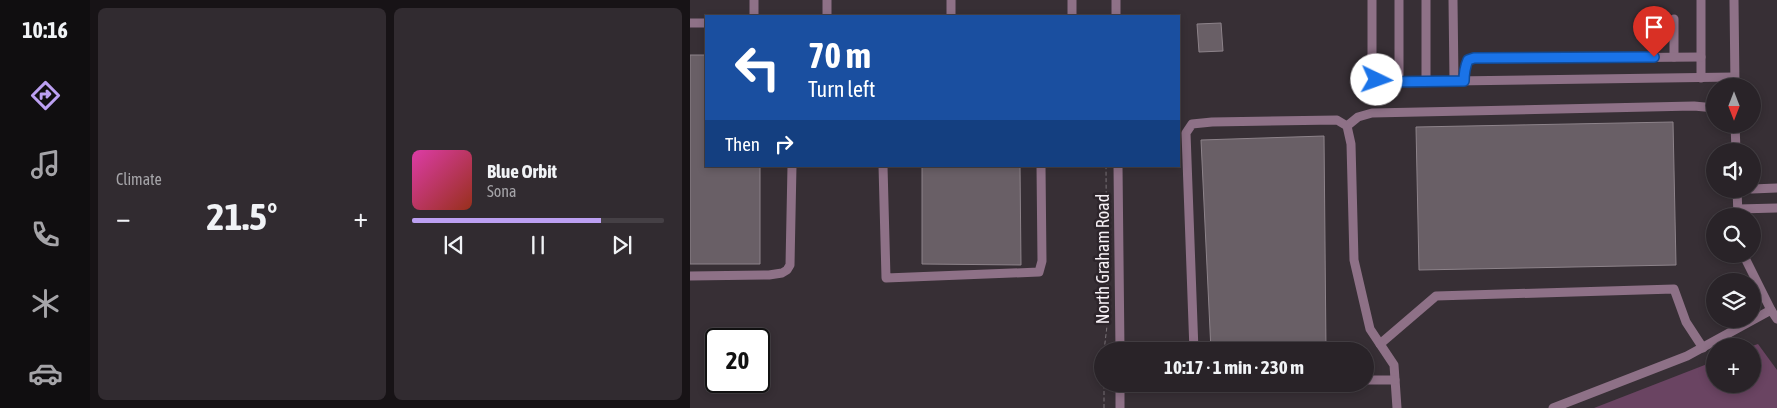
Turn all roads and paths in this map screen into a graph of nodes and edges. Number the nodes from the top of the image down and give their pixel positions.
1 (754, 0) edge
2 (827, 0) edge
3 (951, 0) edge
4 (1072, 0) edge
5 (1116, 0) edge
6 (1372, 0) edge
7 (1399, 0) edge
8 (1426, 0) edge
9 (1452, 0) edge
10 (1701, 0) edge
11 (1734, 0) edge
12 (754, 15) edge
13 (827, 15) edge
14 (951, 15) edge
15 (1072, 15) edge
16 (1116, 15) edge
17 (1674, 19) dead end
18 (690, 23) edge
19 (705, 23) edge
20 (1674, 57) junction
21 (1701, 57) junction
22 (1701, 78) junction
23 (1735, 78) edge
24 (1706, 79) edge
25 (1399, 81) junction
26 (1426, 81) junction
27 (1454, 81) junction
28 (1464, 81) junction
29 (1706, 107) edge
30 (1347, 126) junction
31 (792, 167) edge
32 (883, 167) edge
33 (1041, 167) edge
34 (1106, 167) edge
35 (1118, 167) edge
36 (1777, 188) edge
37 (1761, 189) edge
38 (1777, 208) edge
39 (1761, 210) edge
40 (1748, 263) edge
41 (690, 276) edge
42 (1771, 310) junction
43 (1777, 319) edge
44 (1105, 342) edge
45 (1120, 342) edge
46 (1194, 342) edge
47 (1380, 344) junction
48 (1703, 348) junction
49 (1374, 380) edge
50 (1394, 380) junction
51 (1104, 392) edge
52 (1120, 392) edge
53 (1104, 408) edge
54 (1120, 408) edge
55 (1397, 408) edge
56 (1553, 408) edge

1 - 12 street
2 - 13 street
3 - 14 street
4 - 15 street
5 - 16 street
6 - 25 street
7 - 25 street
8 - 26 street
9 - 27 street
10 - 21 street
11 - 23 street
17 - 20 street
18 - 19 street
20 - 21 street
20 - 28 street
21 - 22 street
22 - 24 street
22 - 28 street
25 - 26 street
26 - 27 street
27 - 28 street
29 - 30 street
30 - 46 street
30 - 47 street
31 - 41 street
32 - 33 street
34 - 44 path
35 - 45 street, North Graham Road
36 - 37 street
38 - 39 street
40 - 42 street
42 - 43 street
42 - 48 street
47 - 48 street
47 - 50 street
48 - 56 street
49 - 50 street
50 - 55 street
51 - 53 path
52 - 54 street

